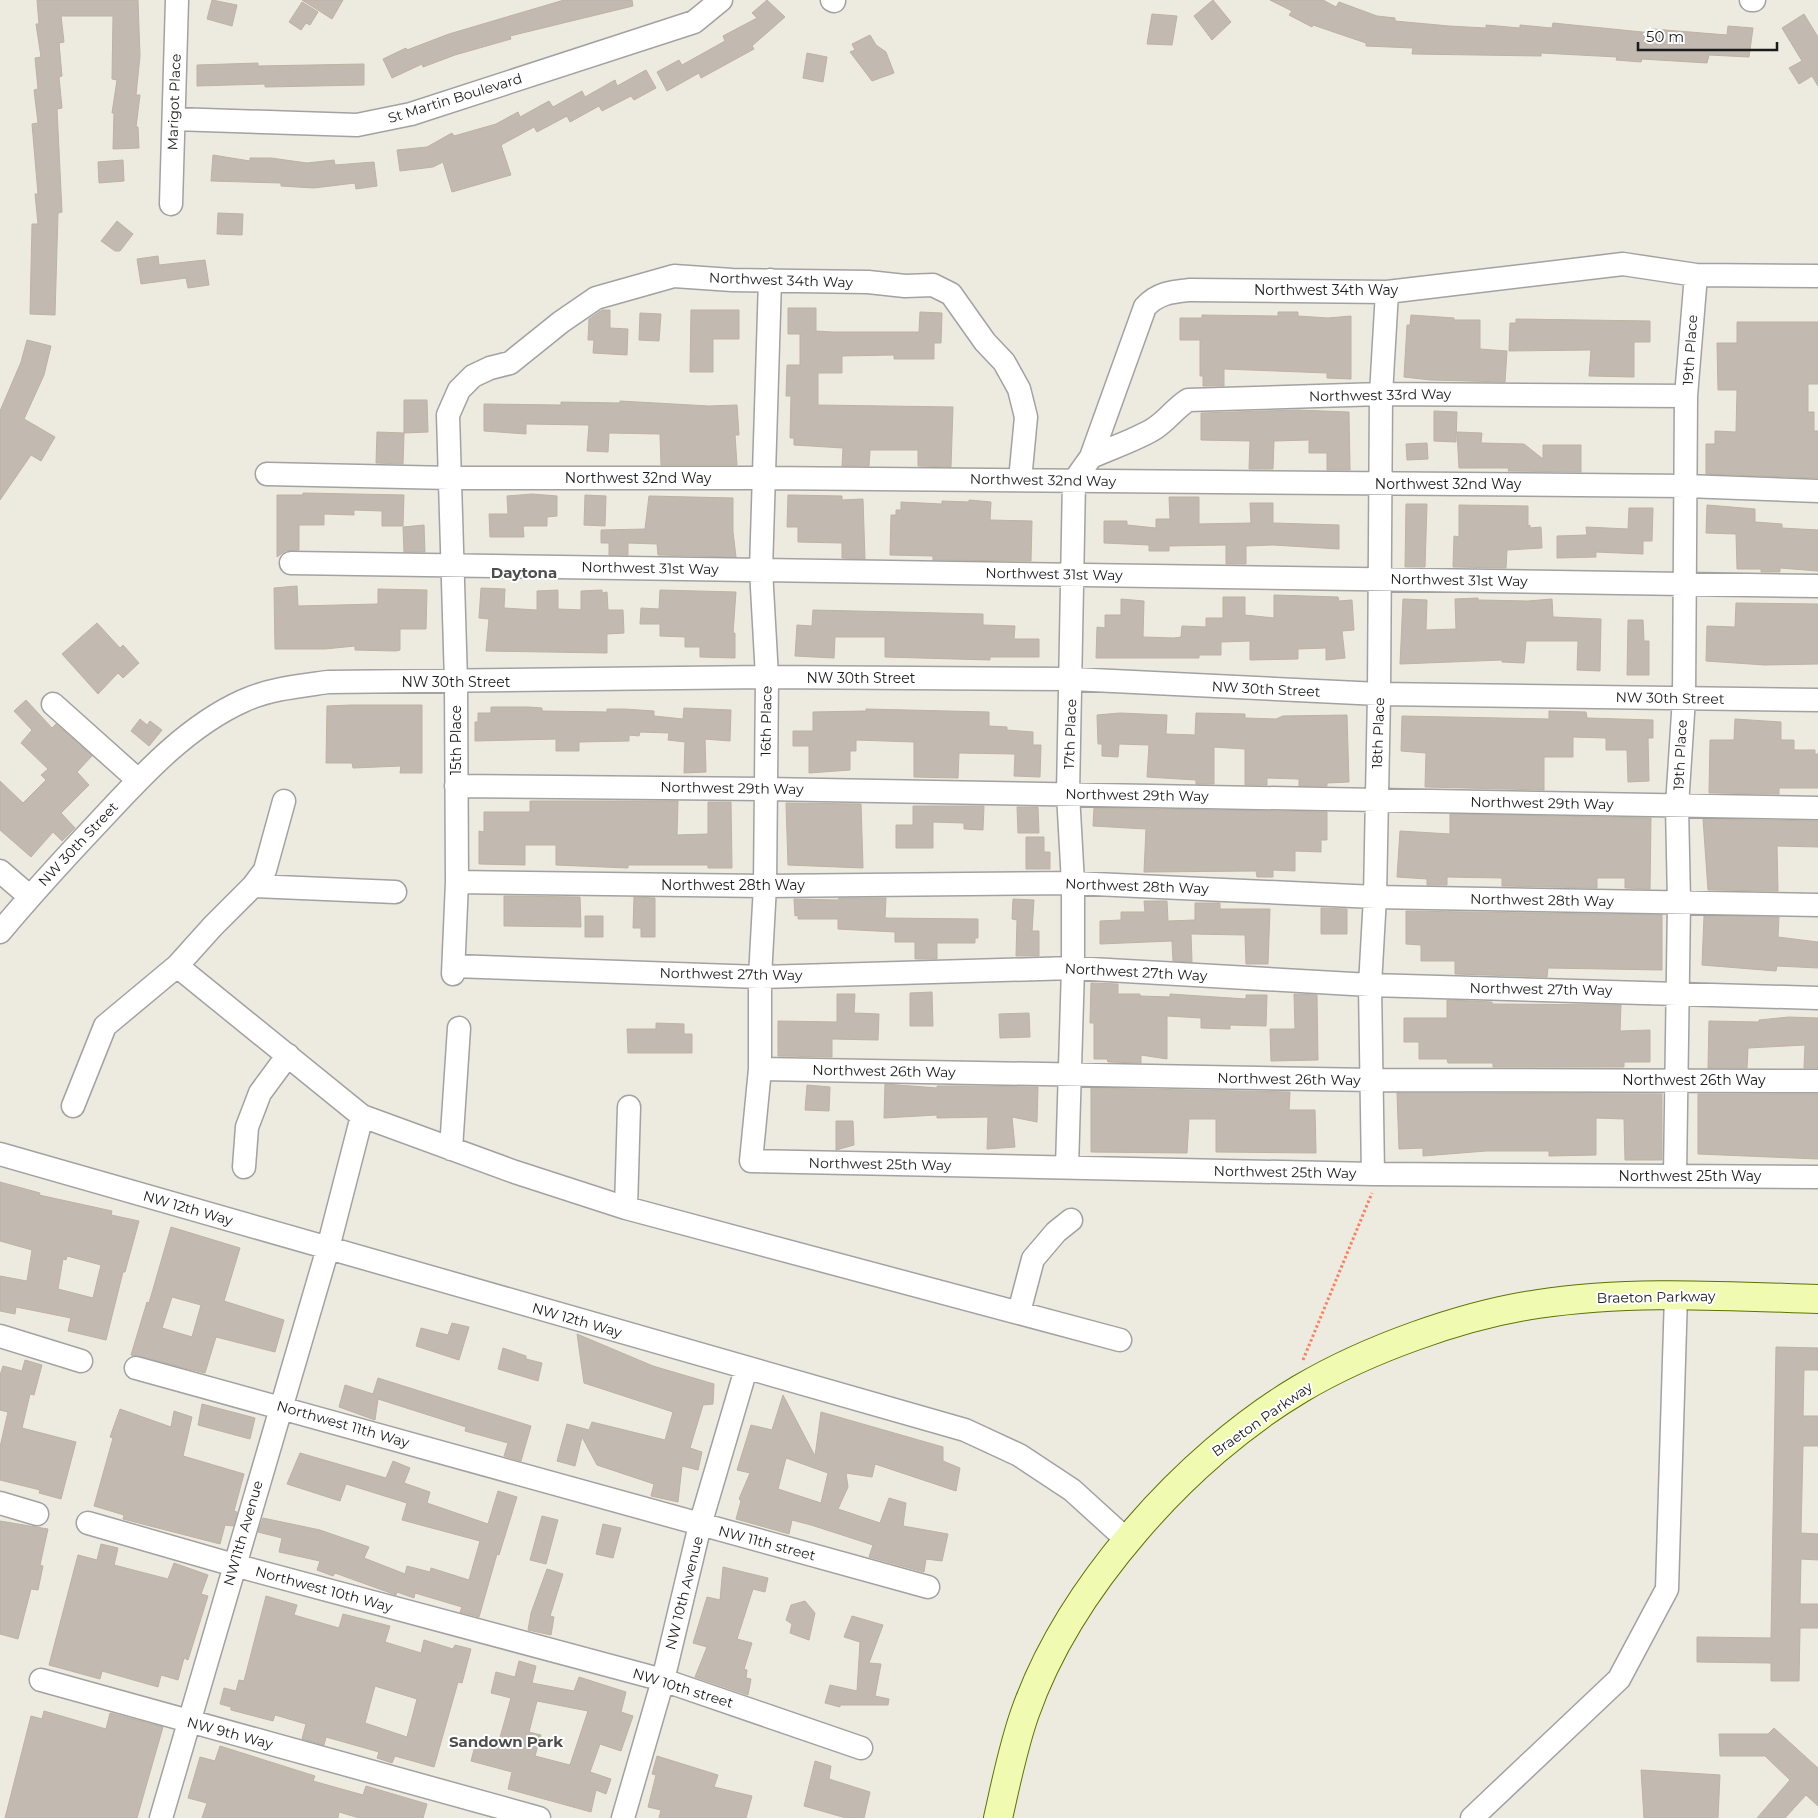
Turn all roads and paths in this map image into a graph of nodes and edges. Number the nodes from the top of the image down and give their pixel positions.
1 (177, 0) edge
2 (721, 0) edge
3 (174, 119) junction
4 (171, 204) dead end
5 (1696, 275) junction
6 (1818, 276) edge
7 (770, 280) junction
8 (1387, 292) junction
9 (1382, 394) junction
10 (1686, 396) junction
11 (448, 416) joint
12 (1091, 457) junction
13 (267, 474) dead end
14 (451, 478) junction
15 (762, 478) junction
16 (1020, 480) junction
17 (1074, 481) junction
18 (1380, 483) junction
19 (1686, 486) junction
20 (1818, 491) edge
21 (291, 563) dead end
22 (453, 566) junction
23 (760, 570) junction
24 (1072, 575) junction
25 (1379, 579) junction
26 (1685, 583) junction
27 (1818, 586) edge
28 (767, 677) junction
29 (1072, 680) junction
30 (456, 682) junction
31 (1379, 694) junction
32 (1684, 698) junction
33 (1818, 700) edge
34 (52, 704) dead end
35 (138, 780) junction
36 (456, 786) junction
37 (765, 788) junction
38 (1068, 794) junction
39 (1376, 800) junction
40 (284, 801) dead end
41 (1678, 806) junction
42 (1818, 808) edge
43 (0, 871) edge
44 (457, 882) junction
45 (1073, 883) junction
46 (253, 886) junction
47 (764, 886) junction
48 (396, 892) dead end
49 (30, 896) junction
50 (1374, 897) junction
51 (1679, 902) junction
52 (1818, 905) edge
53 (0, 932) edge
54 (177, 966) junction
55 (1073, 968) junction
56 (453, 970) joint
57 (760, 977) junction
58 (1370, 985) junction
59 (1678, 993) junction
60 (1818, 998) edge
61 (459, 1028) dead end
62 (288, 1055) junction
63 (760, 1069) junction
64 (1070, 1075) junction
65 (1372, 1080) junction
66 (1677, 1080) junction
67 (1818, 1081) edge
68 (73, 1106) dead end
69 (629, 1107) dead end
70 (362, 1116) junction
71 (451, 1149) junction
72 (0, 1154) edge
73 (752, 1161) joint
74 (244, 1167) dead end
75 (1067, 1167) junction
76 (1373, 1174) junction
77 (1675, 1175) junction
78 (1818, 1177) edge
79 (626, 1208) junction
80 (1071, 1220) dead end
81 (328, 1248) junction
82 (1676, 1295) junction
83 (1818, 1298) edge
84 (1019, 1312) junction
85 (0, 1336) edge
86 (1120, 1340) dead end
87 (81, 1361) dead end
88 (136, 1368) dead end
89 (746, 1369) junction
90 (1293, 1394) junction
91 (280, 1406) junction
92 (549, 1482) joint
93 (0, 1502) edge
94 (38, 1514) dead end
95 (88, 1523) dead end
96 (700, 1525) junction
97 (1127, 1540) junction
98 (234, 1565) junction
99 (928, 1587) dead end
100 (502, 1638) joint
101 (41, 1680) dead end
102 (663, 1680) junction
103 (188, 1721) junction
104 (861, 1748) dead end
105 (161, 1818) edge
106 (539, 1818) edge
107 (623, 1818) edge
108 (998, 1818) edge
109 (1472, 1818) edge

1 - 3 street, Marigot Place
2 - 3 street, St Martin Boulevard
3 - 4 street, Marigot Place
5 - 6 street, Northwest 34th Way
5 - 8 street, Northwest 34th Way
5 - 10 street, 19th Place
7 - 11 street, Northwest 34th Way
7 - 15 street, 16th Place
7 - 16 street, Northwest 34th Way
8 - 9 street, 18th Place
8 - 12 street, Northwest 34th Way
9 - 10 street, Northwest 33rd Way
9 - 12 street, Northwest 33rd Way
9 - 18 street, 18th Place
10 - 19 street, 19th Place
11 - 14 street, 15th Place
12 - 17 street, Northwest 34th Way
13 - 14 street, Northwest 32nd Way
14 - 15 street, Northwest 32nd Way
14 - 22 street, 15th Place
15 - 16 street, Northwest 32nd Way
15 - 23 street, 16th Place
16 - 17 street, Northwest 32nd Way
17 - 18 street, Northwest 32nd Way
17 - 24 street, 17th Place
18 - 19 street, Northwest 32nd Way
18 - 25 street, 18th Place
19 - 20 street, Northwest 32nd Way
19 - 26 street, 19th Place
21 - 22 street, Northwest 31st Way
22 - 23 street, Northwest 31st Way
22 - 30 street, 15th Place
23 - 24 street, Northwest 31st Way
23 - 28 street, 16th Place
24 - 25 street, Northwest 31st Way
24 - 29 street, 17th Place
25 - 26 street, Northwest 31st Way
25 - 31 street, 18th Place
26 - 27 street, Northwest 31st Way
26 - 32 street, 19th Place
28 - 29 street, NW 30th Street
28 - 30 street, NW 30th Street
28 - 37 street, 16th Place
29 - 31 street, NW 30th Street
29 - 38 street, 17th Place
30 - 35 street, NW 30th Street
30 - 36 street, 15th Place
31 - 32 street, NW 30th Street
31 - 39 street, 18th Place
32 - 33 street, NW 30th Street
32 - 41 street, 19th Place
34 - 35 street
35 - 49 street, NW 30th Street
36 - 37 street, Northwest 29th Way
36 - 44 street, 15th Place
37 - 38 street, Northwest 29th Way
37 - 47 street, 16th Place
38 - 39 street, Northwest 29th Way
38 - 45 street, 17th Place
39 - 41 street, Northwest 29th Way
39 - 50 street, 18th Place
40 - 46 street
41 - 42 street, Northwest 29th Way
41 - 51 street, 19th Place
43 - 49 street
44 - 47 street, Northwest 28th Way
44 - 56 street, 15th Place
45 - 47 street, Northwest 28th Way
45 - 50 street, Northwest 28th Way
45 - 55 street, 17th Place
46 - 48 street
46 - 54 street
47 - 57 street, 16th Place
49 - 53 street, NW 30th Street
50 - 51 street, Northwest 28th Way
50 - 58 street, 18th Place
51 - 52 street, Northwest 28th Way
51 - 59 street, 19th Place
54 - 62 street
54 - 68 street
55 - 57 street, Northwest 27th Way
55 - 58 street, Northwest 27th Way
55 - 64 street, 17th Place
56 - 57 street, Northwest 27th Way
57 - 63 street, 16th Place
58 - 59 street, Northwest 27th Way
58 - 65 street, 18th Place
59 - 60 street, Northwest 27th Way
59 - 66 street, 19th Place
61 - 71 street
62 - 70 street
62 - 74 street
63 - 64 street, Northwest 26th Way
63 - 73 street, 16th Place
64 - 65 street, Northwest 26th Way
64 - 75 street, 17th Place
65 - 66 street, Northwest 26th Way
65 - 76 street, 18th Place
66 - 67 street, Northwest 26th Way
66 - 77 street, 19th Place
69 - 79 street
70 - 71 street
70 - 81 street, NW11th Avenue
71 - 79 street
72 - 81 street, NW 12th Way
73 - 75 street, Northwest 25th Way
75 - 76 street, Northwest 25th Way
76 - 77 street, Northwest 25th Way
76 - 90 path
77 - 78 street, Northwest 25th Way
79 - 84 street
80 - 84 street
81 - 89 street, NW 12th Way
81 - 91 street, NW11th Avenue
82 - 83 street, Braeton Parkway
82 - 90 street, Braeton Parkway
82 - 109 street
84 - 86 street
85 - 87 street
88 - 91 street, Northwest 11th Way
89 - 96 street, NW 10th Avenue
89 - 97 street, NW 12th Way
90 - 97 street, Braeton Parkway
91 - 92 street, Northwest 11th Way
91 - 98 street, NW11th Avenue
92 - 96 street, NW 11th street
93 - 94 street
95 - 98 street, Northwest 10th Way
96 - 99 street, NW 11th street
96 - 102 street, NW 10th Avenue
97 - 108 street, Braeton Parkway
98 - 100 street, Northwest 10th Way
98 - 103 street, NW11th Avenue
100 - 102 street, NW 10th street
101 - 103 street, NW 9th Way
102 - 104 street, NW 10th street
102 - 107 street, NW 10th Avenue
103 - 105 street, NW11th Avenue
103 - 106 street, NW 9th Way

